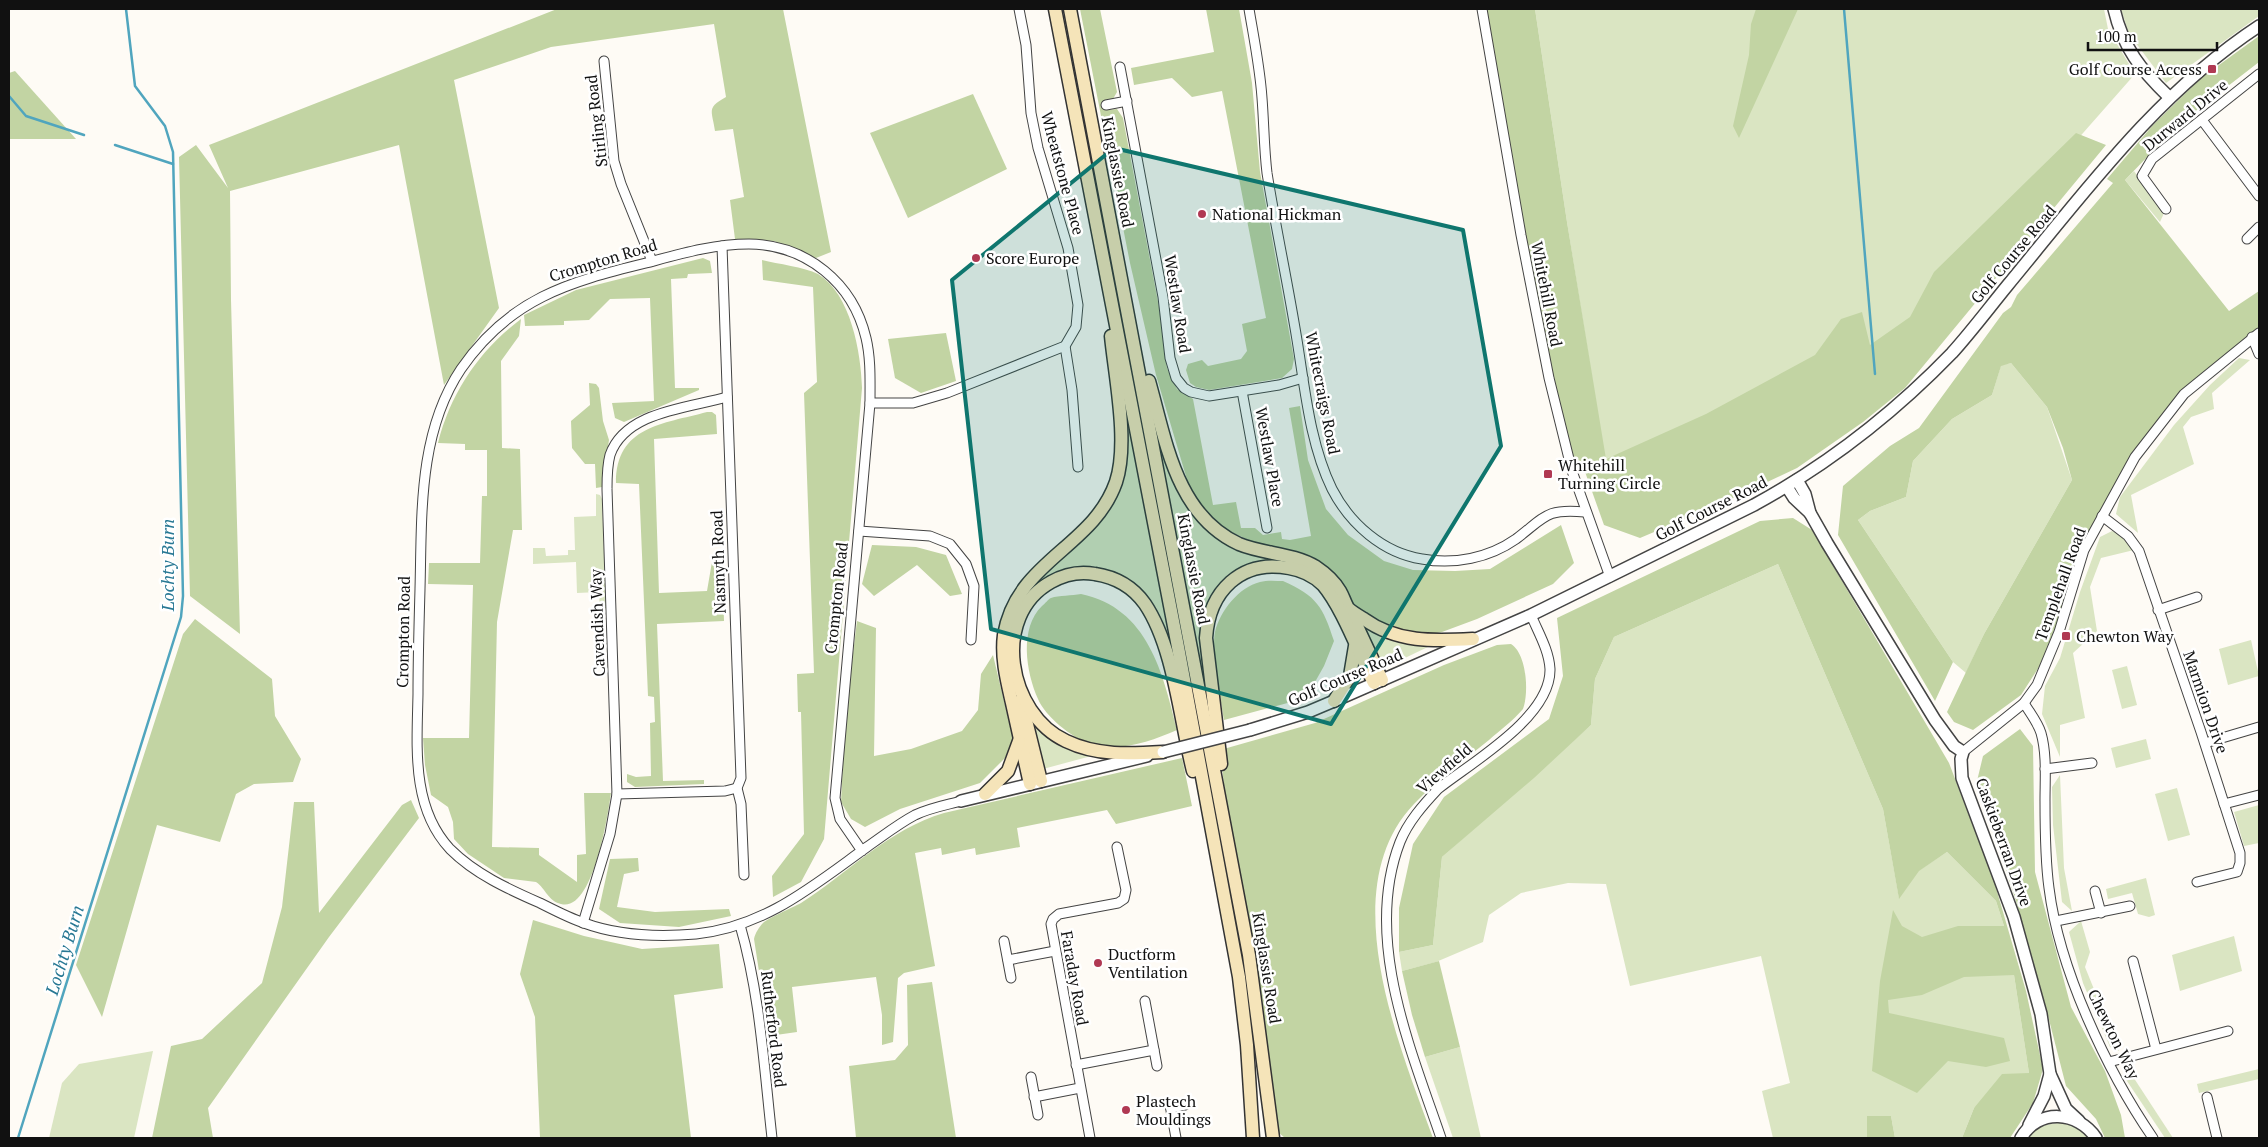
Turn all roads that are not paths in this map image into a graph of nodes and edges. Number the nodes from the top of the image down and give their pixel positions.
1 (1019, 9) edge
2 (1055, 9) edge
3 (1070, 9) edge
4 (1249, 9) edge
5 (1482, 9) edge
6 (2114, 9) edge
7 (2259, 26) edge
8 (604, 60) dead end
9 (1120, 67) dead end
10 (2259, 74) edge
11 (2169, 97) junction
12 (1127, 101) junction
13 (1106, 105) dead end
14 (2202, 120) junction
15 (2259, 196) edge
16 (2166, 209) dead end
17 (2259, 227) edge
18 (2247, 239) dead end
19 (722, 246) junction
20 (1103, 256) junction
21 (652, 261) junction
22 (1126, 301) junction
23 (2256, 335) edge
24 (1064, 346) junction
25 (2259, 354) edge
26 (1303, 378) junction
27 (1242, 391) junction
28 (727, 397) junction
29 (870, 403) junction
30 (1078, 467) dead end
31 (1792, 484) junction
32 (1586, 512) junction
33 (2102, 516) junction
34 (1267, 528) dead end
35 (859, 531) junction
36 (1610, 577) junction
37 (2197, 597) dead end
38 (1349, 608) junction
39 (2158, 610) junction
40 (1531, 614) junction
41 (1473, 639) junction
42 (971, 640) dead end
43 (1355, 646) junction
44 (1378, 681) junction
45 (1018, 686) junction
46 (1334, 701) junction
47 (2024, 703) junction
48 (2259, 727) edge
49 (1020, 739) junction
50 (2205, 743) junction
51 (1163, 752) junction
52 (1963, 752) junction
53 (2092, 763) dead end
54 (2045, 768) junction
55 (1035, 783) junction
56 (737, 788) junction
57 (617, 794) junction
58 (985, 794) junction
59 (2259, 795) edge
60 (961, 801) joint
61 (2224, 804) junction
62 (1118, 848) dead end
63 (862, 851) junction
64 (744, 875) dead end
65 (1220, 875) junction
66 (1235, 881) junction
67 (2197, 882) dead end
68 (2096, 891) dead end
69 (2130, 906) dead end
70 (2101, 914) junction
71 (2056, 922) junction
72 (583, 923) junction
73 (740, 925) junction
74 (1004, 941) dead end
75 (1055, 951) junction
76 (1008, 960) junction
77 (2133, 961) dead end
78 (1011, 978) dead end
79 (1145, 1001) dead end
80 (2228, 1031) dead end
81 (2156, 1048) junction
82 (1154, 1050) junction
83 (2110, 1062) junction
84 (1076, 1065) junction
85 (1157, 1066) dead end
86 (2050, 1074) junction
87 (1031, 1077) dead end
88 (1080, 1088) junction
89 (1034, 1096) junction
90 (2207, 1097) dead end
91 (1185, 1105) dead end
92 (1038, 1115) dead end
93 (2079, 1121) junction
94 (2024, 1134) edge
95 (772, 1138) edge
96 (1090, 1138) edge
97 (1176, 1138) edge
98 (1253, 1138) edge
99 (1273, 1138) edge
100 (1441, 1138) edge
101 (2096, 1138) edge
102 (2153, 1138) edge
103 (2217, 1138) edge

1 - 24 street, Wheatstone Place
2 - 20 main road, Kinglassie Road
3 - 22 main road, Kinglassie Road
4 - 26 street, Whitecraigs Road
5 - 32 street, Whitehill Road
6 - 11 street
7 - 11 street, Golf Course Road
8 - 21 street, Stirling Road
9 - 12 street, Westlaw Road
10 - 14 street, Durward Drive
11 - 31 street, Golf Course Road
12 - 13 street
12 - 27 street, Westlaw Road
14 - 15 street
14 - 16 street, Durward Drive
17 - 18 street
19 - 21 street, Crompton Road
19 - 28 street, Nasmyth Road
19 - 29 street, Crompton Road
20 - 49 main road
20 - 65 main road, Kinglassie Road
21 - 72 street, Crompton Road
22 - 38 main road
22 - 66 main road, Kinglassie Road
23 - 25 street
23 - 33 street, Templehall Road
24 - 29 street
24 - 30 street
26 - 27 street, Westlaw Road
26 - 32 street, Whitecraigs Road
27 - 34 street, Westlaw Place
28 - 56 street, Nasmyth Road
28 - 57 street, Cavendish Way
29 - 35 street, Crompton Road
31 - 36 street, Golf Course Road
31 - 52 street
32 - 36 street, Whitehill Road
33 - 39 street, Marmion Drive
33 - 47 street, Templehall Road
35 - 42 street
35 - 63 street, Crompton Road
36 - 40 street, Golf Course Road
37 - 39 street
38 - 41 main road
38 - 44 main road
39 - 50 street, Marmion Drive
40 - 41 street, Golf Course Road
40 - 100 street, Viewfield
41 - 44 street, Golf Course Road
43 - 44 main road
43 - 46 main road
43 - 66 main road
44 - 46 street, Golf Course Road
45 - 51 main road
45 - 55 main road
45 - 65 main road
46 - 51 street, Golf Course Road, bridge
47 - 52 street, Templehall Road
47 - 54 street, Chewton Way
48 - 50 street
49 - 55 main road
49 - 58 main road
50 - 61 street, Marmion Drive
51 - 55 street, Golf Course Road
52 - 86 street, Caskieberran Drive
53 - 54 street
54 - 71 street, Chewton Way
55 - 58 street, Crompton Road
56 - 57 street
56 - 64 street, Nasmyth Road
57 - 72 street, Cavendish Way
58 - 60 street, Crompton Road
59 - 61 street
60 - 63 street, Crompton Road
61 - 67 street, Marmion Drive
62 - 75 street, Faraday Road
63 - 73 street, Crompton Road
65 - 98 main road, Kinglassie Road
66 - 99 main road, Kinglassie Road
68 - 70 street
69 - 70 street
70 - 71 street
71 - 83 street, Chewton Way
72 - 73 street, Crompton Road
73 - 95 street, Rutherford Road
74 - 76 street
75 - 76 street
75 - 84 street, Faraday Road
76 - 78 street
77 - 81 street
79 - 82 street
80 - 81 street
81 - 83 street
82 - 84 street
82 - 85 street
83 - 102 street, Chewton Way
84 - 88 street, Faraday Road
86 - 93 street, Caskieberran Drive
86 - 94 street, Caskieberran Drive
87 - 89 street
88 - 89 street
88 - 96 street, Faraday Road
89 - 92 street
90 - 103 street
91 - 97 street
93 - 94 street
93 - 101 street, Caskieberran Drive

